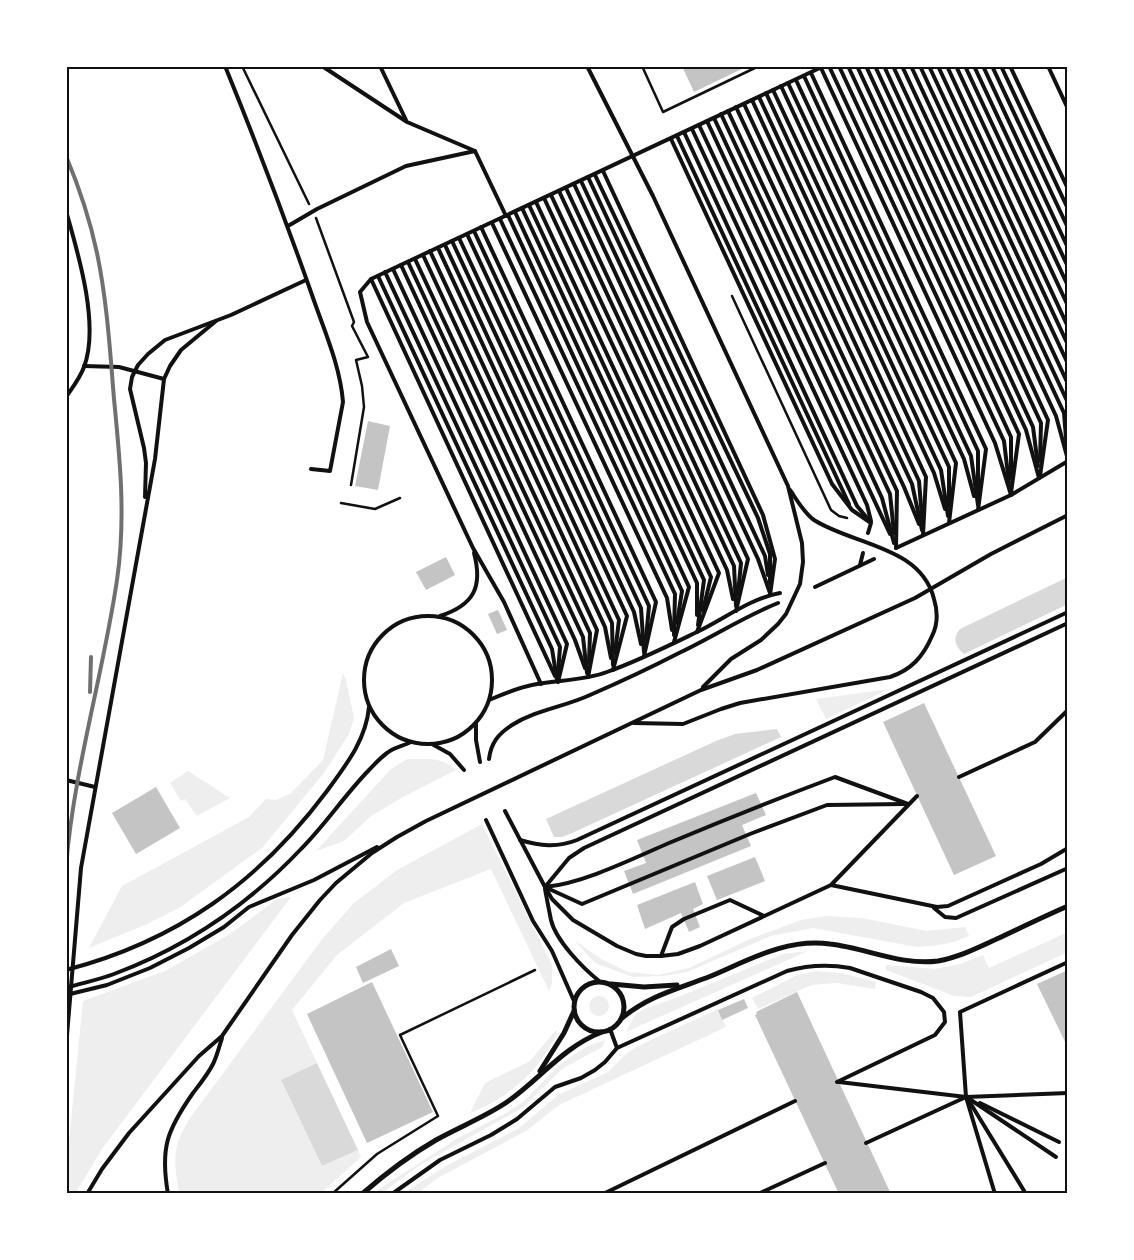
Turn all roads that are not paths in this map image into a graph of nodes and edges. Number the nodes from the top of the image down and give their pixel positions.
1 (225, 66) edge
2 (322, 66) edge
3 (380, 66) edge
4 (588, 66) edge
5 (829, 66) edge
6 (839, 66) edge
7 (848, 66) edge
8 (857, 66) edge
9 (866, 66) edge
10 (874, 66) edge
11 (884, 66) edge
12 (893, 66) edge
13 (902, 66) edge
14 (911, 66) edge
15 (920, 66) edge
16 (929, 66) edge
17 (938, 66) edge
18 (947, 66) edge
19 (956, 66) edge
20 (965, 66) edge
21 (974, 66) edge
22 (983, 66) edge
23 (992, 66) edge
24 (1001, 66) edge
25 (1010, 66) edge
26 (1048, 66) edge
27 (823, 67) edge
28 (810, 73) junction
29 (804, 76) junction
30 (796, 80) junction
31 (788, 83) junction
32 (781, 86) junction
33 (774, 90) junction
34 (766, 93) junction
35 (759, 97) junction
36 (752, 100) junction
37 (744, 104) junction
38 (736, 107) junction
39 (1068, 109) edge
40 (728, 111) junction
41 (721, 114) junction
42 (714, 118) junction
43 (707, 121) junction
44 (408, 122) junction
45 (699, 125) junction
46 (692, 129) junction
47 (684, 132) junction
48 (677, 136) junction
49 (671, 139) junction
50 (475, 151) junction
51 (634, 156) junction
52 (603, 171) junction
53 (595, 175) junction
54 (588, 178) junction
55 (581, 181) junction
56 (574, 184) junction
57 (566, 188) junction
58 (1068, 189) edge
59 (559, 191) junction
60 (551, 195) junction
61 (544, 198) junction
62 (536, 202) junction
63 (530, 205) junction
64 (522, 208) junction
65 (1068, 208) edge
66 (66, 211) edge
67 (515, 212) junction
68 (507, 216) junction
69 (500, 219) junction
70 (492, 222) junction
71 (288, 226) junction
72 (481, 228) junction
73 (1068, 228) edge
74 (474, 231) junction
75 (467, 234) junction
76 (459, 238) junction
77 (452, 241) junction
78 (445, 245) junction
79 (438, 248) junction
80 (1068, 248) edge
81 (430, 252) junction
82 (423, 255) junction
83 (415, 258) junction
84 (408, 262) junction
85 (401, 265) junction
86 (1068, 267) edge
87 (393, 269) junction
88 (385, 272) junction
89 (378, 276) junction
90 (371, 279) junction
91 (306, 280) junction
92 (1068, 286) edge
93 (1068, 306) edge
94 (216, 321) junction
95 (1068, 326) edge
96 (1068, 345) edge
97 (1068, 364) edge
98 (84, 366) junction
99 (134, 371) junction
100 (164, 379) junction
101 (1068, 384) edge
102 (66, 397) edge
103 (1068, 403) edge
104 (1068, 460) edge
105 (311, 468) dead end
106 (1039, 478) junction
107 (788, 486) junction
108 (1011, 495) junction
109 (145, 507) junction
110 (852, 510) junction
111 (978, 510) junction
112 (1068, 515) edge
113 (871, 523) junction
114 (949, 523) junction
115 (868, 533) dead end
116 (923, 535) junction
117 (473, 548) junction
118 (896, 548) junction
119 (863, 554) dead end
120 (874, 559) dead end
121 (860, 565) junction
122 (815, 587) dead end
123 (780, 593) dead end
124 (770, 595) junction
125 (778, 603) dead end
126 (736, 611) junction
127 (1068, 612) edge
128 (438, 616) junction
129 (1068, 623) edge
130 (697, 632) junction
131 (674, 642) junction
132 (644, 656) junction
133 (613, 670) junction
134 (588, 677) junction
135 (558, 682) junction
136 (541, 684) junction
137 (701, 690) junction
138 (489, 700) junction
139 (369, 707) junction
140 (1068, 710) edge
141 (476, 722) junction
142 (630, 723) junction
143 (411, 742) junction
144 (432, 744) junction
145 (489, 759) dead end
146 (480, 762) dead end
147 (464, 770) dead end
148 (959, 777) dead end
149 (66, 780) edge
150 (95, 787) junction
151 (917, 796) dead end
152 (908, 804) junction
153 (505, 811) dead end
154 (486, 820) dead end
155 (397, 837) junction
156 (520, 840) junction
157 (1068, 848) edge
158 (1068, 868) edge
159 (831, 885) junction
160 (544, 887) junction
161 (932, 906) junction
162 (1068, 906) edge
163 (764, 916) junction
164 (661, 956) junction
165 (1068, 962) edge
166 (66, 970) edge
167 (599, 981) junction
168 (610, 984) junction
169 (685, 984) junction
170 (66, 988) edge
171 (66, 995) edge
172 (574, 1001) junction
173 (574, 1011) junction
174 (622, 1018) junction
175 (610, 1030) junction
176 (602, 1032) junction
177 (222, 1036) junction
178 (66, 1047) edge
179 (617, 1048) junction
180 (534, 1080) junction
181 (1068, 1093) edge
182 (966, 1097) junction
183 (795, 1101) dead end
184 (1059, 1142) dead end
185 (866, 1143) dead end
186 (1056, 1157) dead end
187 (825, 1163) dead end
188 (87, 1194) edge
189 (168, 1194) edge
190 (362, 1194) edge
191 (392, 1194) edge
192 (603, 1194) edge
193 (758, 1194) edge
194 (995, 1194) edge
195 (1026, 1194) edge

1 - 71 lane
2 - 44 lane
3 - 44 lane
4 - 51 lane
5 - 108 lane
6 - 108 lane
7 - 108 lane
8 - 106 lane
9 - 106 lane
10 - 106 lane
11 - 106 lane
12 - 104 lane
13 - 104 lane
14 - 103 lane
15 - 101 lane
16 - 97 lane
17 - 96 lane
18 - 95 lane
19 - 93 lane
20 - 92 lane
21 - 86 lane
22 - 80 lane
23 - 73 lane
24 - 65 lane
25 - 58 lane
26 - 39 lane
27 - 28 lane
27 - 108 lane
28 - 29 lane
28 - 111 lane
29 - 30 lane
29 - 111 lane
30 - 31 lane
30 - 111 lane
31 - 32 lane
31 - 111 lane
32 - 33 lane
32 - 114 lane
33 - 34 lane
33 - 114 lane
34 - 35 lane
34 - 114 lane
35 - 36 lane
35 - 114 lane
36 - 37 lane
36 - 116 lane
37 - 38 lane
37 - 116 lane
38 - 40 lane
38 - 116 lane
40 - 41 lane
40 - 116 lane
41 - 42 lane
41 - 118 lane
42 - 43 lane
42 - 118 lane
43 - 45 lane
43 - 118 lane
44 - 50 lane
45 - 46 lane
45 - 118 lane
46 - 47 lane
46 - 113 lane
47 - 48 lane
47 - 113 lane
48 - 49 lane
48 - 110 lane
49 - 51 lane
49 - 110 lane
50 - 68 lane
50 - 71 lane
51 - 52 lane
51 - 107 lane
52 - 53 lane
52 - 124 lane
53 - 54 lane
53 - 124 lane
54 - 55 lane
54 - 124 lane
55 - 56 lane
55 - 124 lane
56 - 57 lane
56 - 126 lane
57 - 59 lane
57 - 126 lane
59 - 60 lane
59 - 126 lane
60 - 61 lane
60 - 126 lane
61 - 62 lane
61 - 130 lane
62 - 63 lane
62 - 130 lane
63 - 64 lane
63 - 130 lane
64 - 67 lane
64 - 130 lane
66 - 98 lane
67 - 68 lane
67 - 131 lane
68 - 69 lane
68 - 131 lane
69 - 70 lane
69 - 131 lane
70 - 72 lane
70 - 131 lane
71 - 91 lane
72 - 74 lane
72 - 132 lane
74 - 75 lane
74 - 132 lane
75 - 76 lane
75 - 132 lane
76 - 77 lane
76 - 132 lane
77 - 78 lane
77 - 133 lane
78 - 79 lane
78 - 133 lane
79 - 81 lane
79 - 133 lane
81 - 82 lane
81 - 133 lane
82 - 83 lane
82 - 134 lane
83 - 84 lane
83 - 134 lane
84 - 85 lane
84 - 134 lane
85 - 87 lane
85 - 134 lane
87 - 88 lane
87 - 135 lane
88 - 89 lane
88 - 135 lane
89 - 90 lane
89 - 135 lane
90 - 117 lane
90 - 135 lane
91 - 94 lane
91 - 105 lane
94 - 99 lane
94 - 100 lane
98 - 99 lane
98 - 102 lane
99 - 100 lane
99 - 109 lane
100 - 109 lane
104 - 106 lane
106 - 108 lane
107 - 137 lane
107 - 142 lane
108 - 111 lane
109 - 150 lane
110 - 113 lane
111 - 114 lane
112 - 137 lane
113 - 115 lane
114 - 116 lane
116 - 118 lane
117 - 128 lane
117 - 136 lane
119 - 121 lane
120 - 121 lane
121 - 122 lane
123 - 124 lane
124 - 126 lane
125 - 145 lane
126 - 130 lane
127 - 156 lane
128 - 138 lane
128 - 139 lane
129 - 160 lane
130 - 131 lane
131 - 132 lane
132 - 133 lane
133 - 134 lane
134 - 135 lane
135 - 136 lane
136 - 138 lane
137 - 142 lane
138 - 141 lane
139 - 143 lane
139 - 166 lane
140 - 148 lane
141 - 144 lane
141 - 146 lane
142 - 155 lane
143 - 144 lane
143 - 170 lane
144 - 147 lane
149 - 150 lane
150 - 178 lane
151 - 152 lane
152 - 159 lane
152 - 160 lane
152 - 160 lane
153 - 156 lane
154 - 172 lane
155 - 171 lane
155 - 177 lane
156 - 160 lane
157 - 161 lane
158 - 161 lane
159 - 161 lane
159 - 163 lane
160 - 164 lane
160 - 167 lane
162 - 169 street
163 - 164 lane
163 - 164 lane
165 - 182 lane
167 - 168 street
167 - 172 street
168 - 169 street
168 - 174 street
169 - 174 street
172 - 173 street
173 - 176 street
173 - 180 street
174 - 175 street
175 - 176 street
175 - 179 lane
176 - 180 street
177 - 188 lane
177 - 189 lane
179 - 182 lane
179 - 191 lane
180 - 190 street
181 - 182 lane
182 - 184 lane
182 - 185 lane
182 - 186 lane
182 - 194 lane
182 - 195 lane
183 - 192 lane
187 - 193 lane

